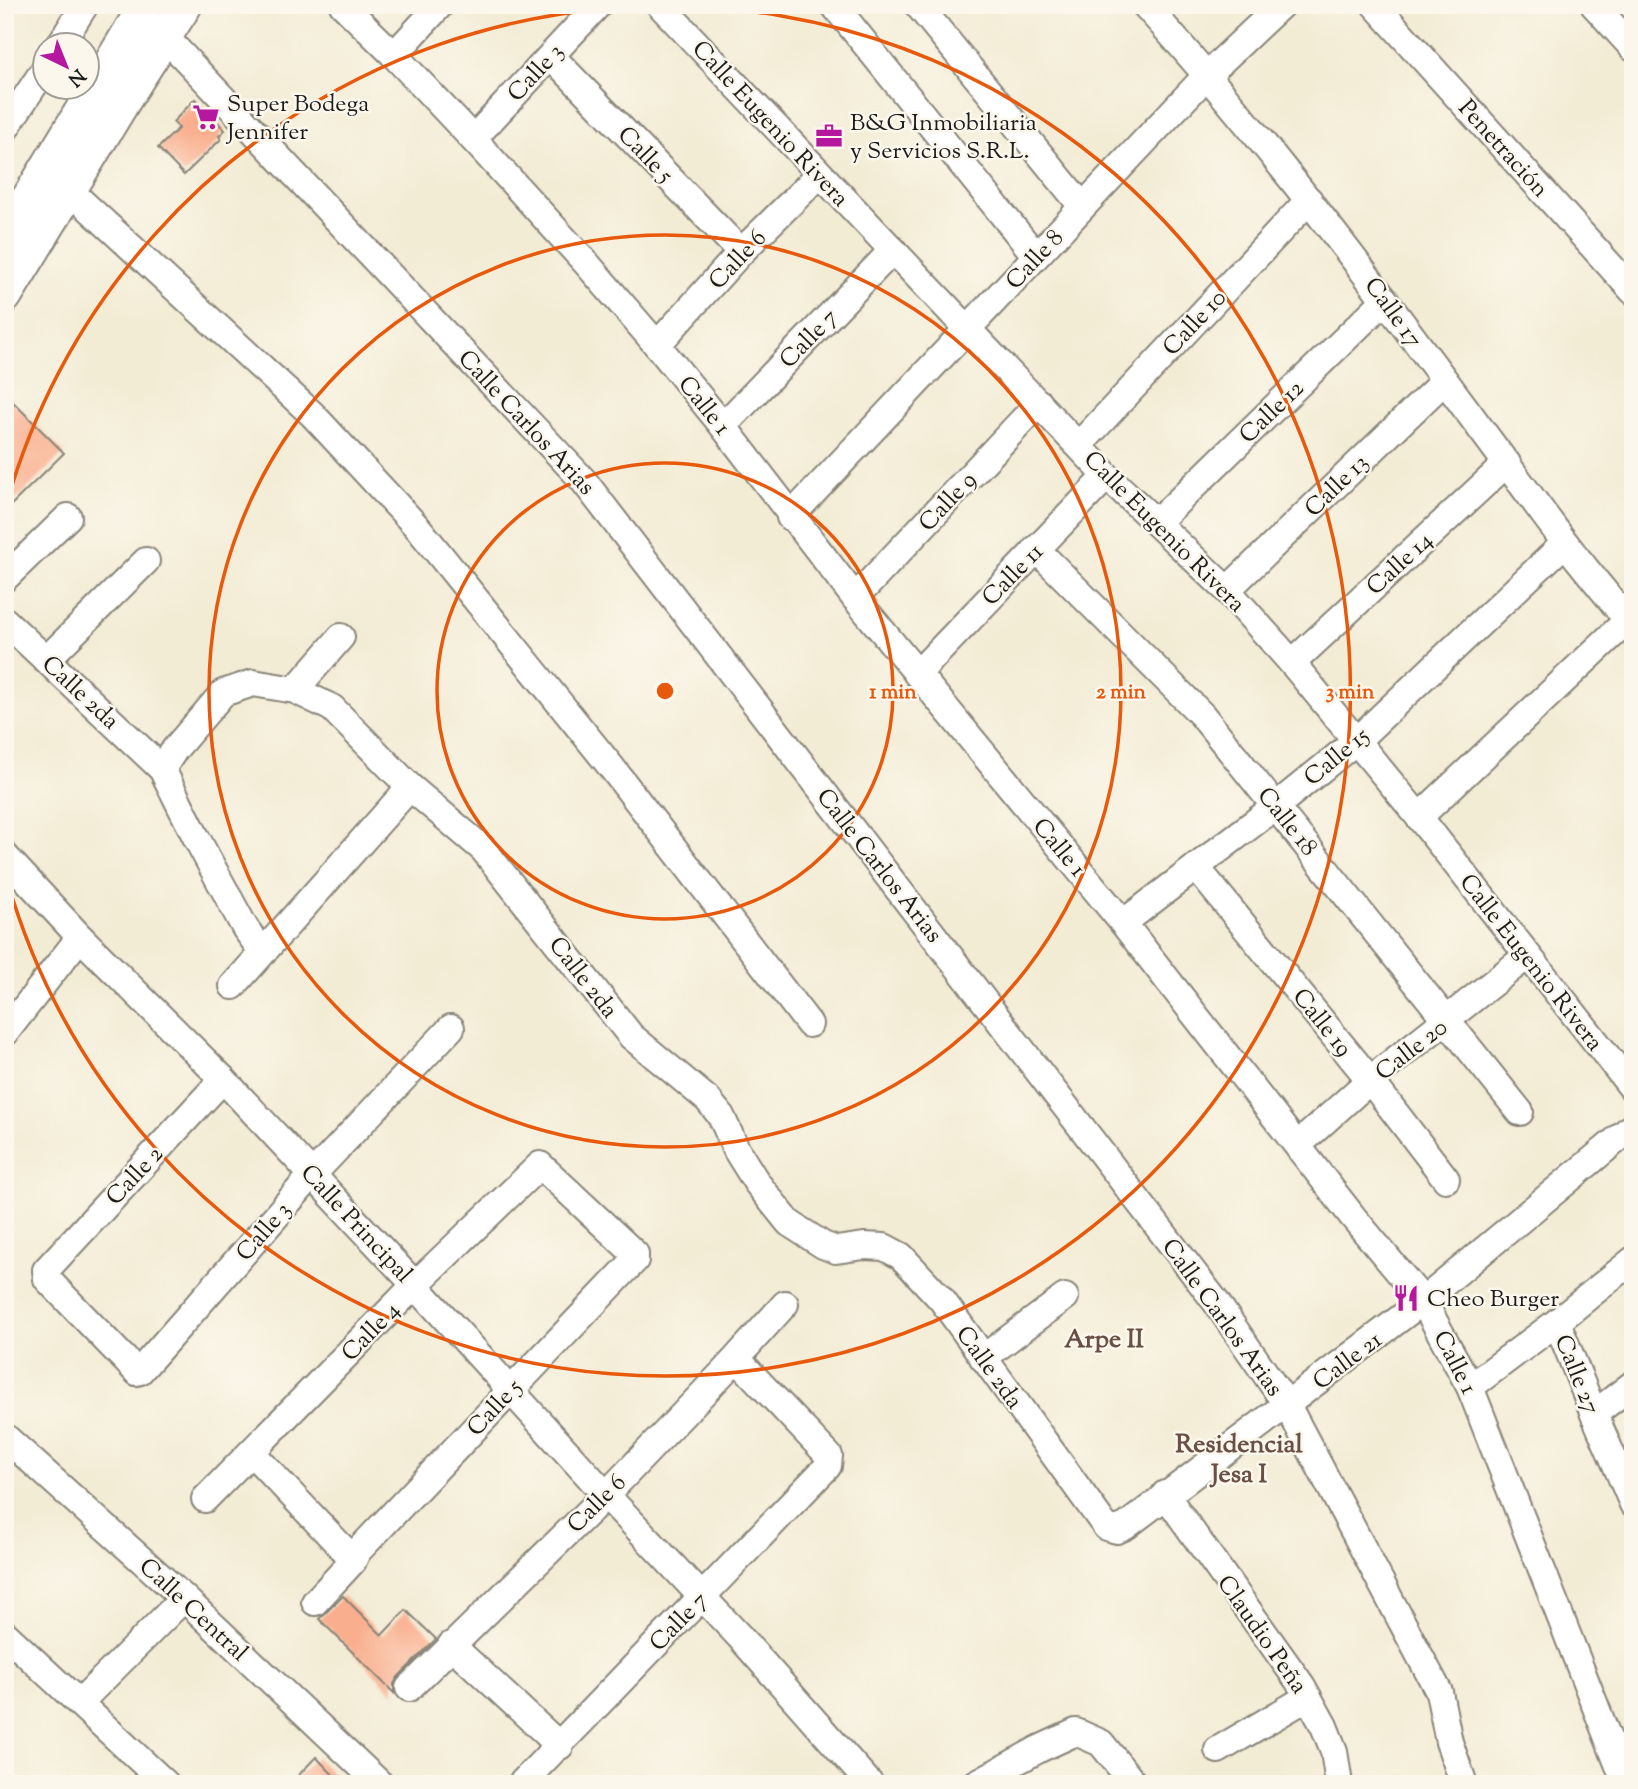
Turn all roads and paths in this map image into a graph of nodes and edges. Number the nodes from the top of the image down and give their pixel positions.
1 (85, 5) edge
2 (185, 5) edge
3 (344, 5) edge
4 (440, 5) edge
5 (598, 5) edge
6 (660, 5) edge
7 (834, 5) edge
8 (918, 5) edge
9 (1145, 5) edge
10 (1281, 5) edge
11 (1375, 5) edge
12 (1594, 5) edge
13 (140, 7) edge
14 (68, 32) edge
15 (165, 37) junction
16 (1633, 48) edge
17 (394, 55) junction
18 (551, 56) junction
19 (1208, 74) junction
20 (32, 88) edge
21 (5, 129) edge
22 (473, 139) junction
23 (819, 175) junction
24 (70, 191) junction
25 (1309, 200) junction
26 (1082, 206) junction
27 (8, 224) edge
28 (893, 250) junction
29 (741, 252) junction
30 (1036, 256) junction
31 (1633, 291) edge
32 (5, 296) edge
33 (1385, 300) junction
34 (969, 330) junction
35 (657, 345) junction
36 (1444, 381) junction
37 (1039, 403) junction
38 (723, 426) junction
39 (1079, 445) junction
40 (1507, 463) junction
41 (1107, 476) junction
42 (68, 517) dead end
43 (790, 517) junction
44 (1157, 522) junction
45 (1565, 543) junction
46 (1036, 549) junction
47 (146, 561) dead end
48 (5, 578) edge
49 (1227, 590) junction
50 (855, 598) junction
51 (5, 621) edge
52 (1630, 624) edge
53 (341, 637) dead end
54 (46, 660) junction
55 (1292, 663) junction
56 (917, 674) junction
57 (295, 690) junction
58 (1356, 741) junction
59 (162, 768) junction
60 (410, 787) junction
61 (1276, 806) junction
62 (1419, 817) junction
63 (5, 856) edge
64 (1196, 867) junction
65 (1123, 923) junction
66 (80, 937) junction
67 (262, 951) junction
68 (1527, 956) junction
69 (233, 986) dead end
70 (1447, 1020) junction
71 (809, 1024) dead end
72 (451, 1028) dead end
73 (5, 1033) edge
74 (223, 1079) junction
75 (1370, 1080) junction
76 (1633, 1089) edge
77 (1520, 1112) dead end
78 (1630, 1137) edge
79 (1298, 1145) junction
80 (313, 1175) junction
81 (1447, 1180) dead end
82 (635, 1254) joint
83 (1633, 1261) edge
84 (415, 1285) junction
85 (1065, 1297) dead end
86 (1423, 1301) junction
87 (785, 1304) dead end
88 (1557, 1322) junction
89 (983, 1358) junction
90 (735, 1362) junction
91 (134, 1371) joint
92 (1633, 1384) edge
93 (1470, 1387) junction
94 (512, 1389) junction
95 (1287, 1405) junction
96 (1594, 1414) junction
97 (5, 1437) edge
98 (252, 1453) junction
99 (1165, 1494) junction
100 (606, 1495) junction
101 (205, 1499) dead end
102 (1633, 1504) edge
103 (1117, 1530) joint
104 (352, 1553) junction
105 (702, 1596) junction
106 (184, 1598) junction
107 (315, 1602) dead end
108 (5, 1634) edge
109 (452, 1645) junction
110 (409, 1688) dead end
111 (1308, 1697) junction
112 (80, 1702) junction
113 (560, 1746) junction
114 (1218, 1750) dead end
115 (166, 1784) edge
116 (380, 1784) edge
117 (521, 1784) edge
118 (870, 1784) edge
119 (975, 1784) edge
120 (1134, 1784) edge
121 (1339, 1784) edge
122 (1464, 1784) edge
123 (1626, 1784) edge

1 - 14 street
2 - 15 main road
3 - 17 street, Calle 1
4 - 17 street
5 - 18 street, Calle 3
6 - 23 street, Calle Eugenio Rivera
7 - 30 street
8 - 26 street
9 - 19 street, Calle 17
10 - 19 street, Calle 8
11 - 31 street, Penetración
12 - 16 street
13 - 27 main road
15 - 24 main road
15 - 95 street, Calle Carlos Arias
17 - 22 street, Calle 1
18 - 22 street, Calle 3
18 - 29 street, Calle 5
19 - 25 street, Calle 17
19 - 26 street, Calle 8
20 - 21 street
22 - 35 street, Calle 1
23 - 28 street, Calle Eugenio Rivera
23 - 29 street, Calle 6
24 - 32 main road
24 - 71 street
25 - 33 street, Calle 17
25 - 39 street, Calle 10
26 - 30 street, Calle 8
28 - 34 street, Calle Eugenio Rivera
28 - 38 street, Calle 7
29 - 35 street, Calle 6
30 - 34 street, Calle 8
33 - 36 street, Calle 17
33 - 44 street, Calle 12
34 - 37 street, Calle Eugenio Rivera
34 - 43 street, Calle 8
35 - 38 street, Calle 1
36 - 40 street, Calle 17
36 - 49 street, Calle 13
37 - 39 street, Calle Eugenio Rivera
37 - 50 street, Calle 9
38 - 43 street, Calle 1
39 - 41 street, Calle Eugenio Rivera
40 - 45 street, Calle 17
40 - 55 street, Calle 14
41 - 44 street, Calle Eugenio Rivera
41 - 46 street, Calle 11
42 - 48 street
43 - 50 street, Calle 1
44 - 49 street, Calle Eugenio Rivera
45 - 52 street, Calle 17
45 - 58 street, Calle 15
46 - 56 street, Calle 11
46 - 61 street, Calle 18
47 - 54 street
49 - 55 street, Calle Eugenio Rivera
50 - 56 street, Calle 1
51 - 54 street, Calle 2da
52 - 62 street
53 - 57 street
54 - 59 street, Calle 2da
55 - 58 street, Calle Eugenio Rivera
56 - 65 street, Calle 1
57 - 59 street, Calle 2da
57 - 60 street, Calle 2da
58 - 61 street, Calle 15
58 - 62 street, Calle Eugenio Rivera
59 - 67 street
60 - 67 street
60 - 89 street, Calle 2da
61 - 64 street, Calle 15
61 - 70 street, Calle 18
62 - 68 street, Calle Eugenio Rivera
63 - 66 street, Calle Principal
64 - 65 street, Calle 15
64 - 75 street, Calle 19
65 - 79 street, Calle 1
66 - 73 street
66 - 74 street, Calle Principal
67 - 69 street
68 - 70 street, Calle 20
68 - 76 street, Calle Eugenio Rivera
70 - 75 street, Calle 20
70 - 77 street, Calle 18
72 - 80 street, Calle 3
74 - 80 street, Calle Principal
74 - 91 street, Calle 2
75 - 79 street, Calle 20
75 - 81 street, Calle 19
78 - 86 street, Calle 21
79 - 86 street, Calle 1
80 - 84 street, Calle Principal
80 - 91 street, Calle 3
82 - 84 street, Calle 4
82 - 94 street, Calle 5
83 - 88 street
84 - 94 street, Calle Principal
84 - 98 street, Calle 4
85 - 89 street
86 - 93 street, Calle 1
86 - 95 street, Calle 21
87 - 90 street, Calle 6
88 - 93 street
88 - 96 street, Calle 27
89 - 103 street, Calle 2da
90 - 100 street, Calle 6
90 - 105 street, Calle 7
92 - 96 street
93 - 123 street, Calle 1
94 - 100 street, Calle Principal
94 - 104 street, Calle 5
95 - 99 street, Calle 21
95 - 122 street, Calle Carlos Arias
96 - 102 street, Calle 27
97 - 106 street, Calle Central
98 - 101 street, Calle 4
98 - 104 street
99 - 103 street, Calle 21
99 - 111 street, Claudio Peña
100 - 105 street, Calle Principal
100 - 109 street, Calle 6
104 - 107 street, Calle 5
105 - 113 street, Calle 7
105 - 118 street, Calle Principal
106 - 112 street
106 - 116 street, Calle Central
108 - 112 street
109 - 110 street, Calle 6
109 - 113 street
111 - 114 street
111 - 121 street, Claudio Peña
112 - 115 street
113 - 117 street, Calle 7
119 - 120 street

